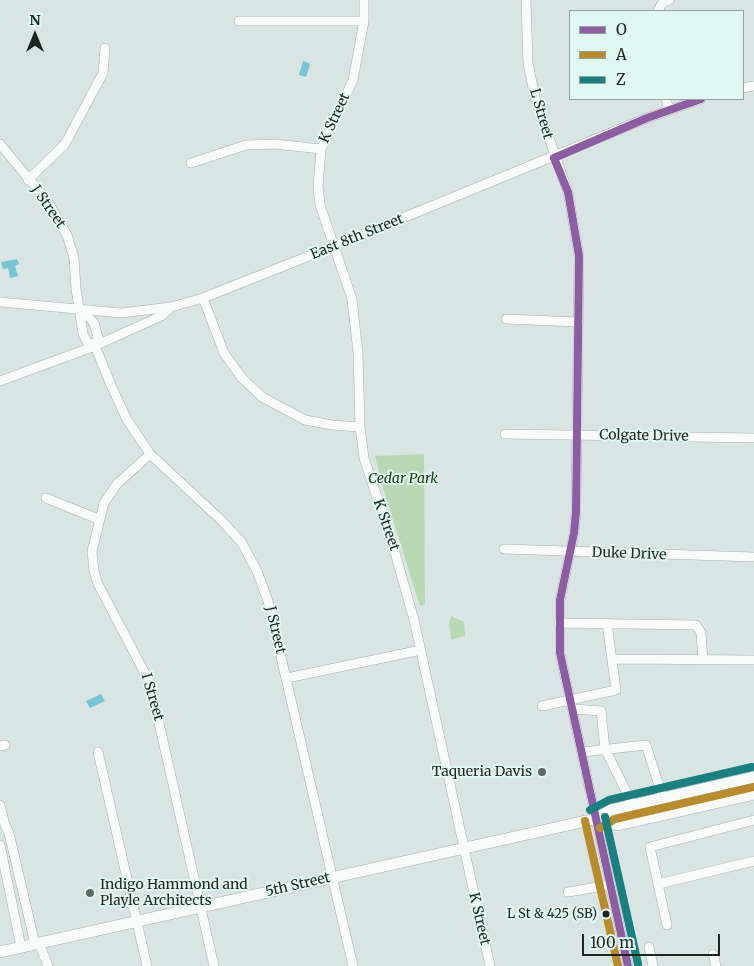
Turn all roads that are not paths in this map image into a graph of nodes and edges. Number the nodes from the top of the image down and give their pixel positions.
1 (364, 0) edge
2 (526, 0) edge
3 (669, 0) edge
4 (658, 10) edge
5 (239, 21) dead end
6 (364, 21) junction
7 (105, 48) dead end
8 (666, 100) edge
9 (698, 100) edge
10 (669, 110) junction
11 (0, 144) edge
12 (321, 149) junction
13 (554, 158) junction
14 (191, 163) dead end
15 (28, 180) junction
16 (334, 246) junction
17 (203, 298) junction
18 (0, 302) edge
19 (171, 308) junction
20 (81, 309) junction
21 (506, 319) dead end
22 (579, 322) junction
23 (95, 346) junction
24 (0, 381) edge
25 (360, 427) junction
26 (505, 434) dead end
27 (578, 434) junction
28 (754, 438) edge
29 (150, 454) junction
30 (46, 498) dead end
31 (98, 520) junction
32 (504, 549) dead end
33 (568, 552) junction
34 (754, 557) edge
35 (559, 623) junction
36 (607, 623) junction
37 (420, 650) junction
38 (612, 658) junction
39 (703, 660) junction
40 (754, 660) edge
41 (287, 678) junction
42 (570, 698) junction
43 (542, 706) dead end
44 (573, 709) junction
45 (605, 749) junction
46 (98, 752) dead end
47 (582, 752) junction
48 (754, 777) edge
49 (754, 794) edge
50 (663, 798) junction
51 (0, 805) edge
52 (633, 805) junction
53 (595, 819) junction
54 (754, 820) edge
55 (2, 828) edge
56 (0, 845) edge
57 (465, 848) junction
58 (754, 861) edge
59 (332, 877) junction
60 (658, 884) junction
61 (610, 885) junction
62 (568, 892) dead end
63 (201, 907) junction
64 (137, 921) junction
65 (668, 925) dead end
66 (37, 944) junction
67 (21, 947) junction
68 (649, 947) dead end
69 (0, 952) edge
70 (713, 954) dead end
71 (48, 966) edge
72 (146, 966) edge
73 (214, 966) edge
74 (352, 966) edge
75 (490, 966) edge
76 (628, 966) edge
77 (653, 966) edge
78 (716, 966) edge

1 - 6 street, K Street
2 - 13 street, L Street
3 - 4 street
5 - 6 street
6 - 12 street, K Street
7 - 15 street
8 - 10 street
9 - 10 street, East 8th Street
10 - 13 street, East 8th Street
11 - 15 street, J Street
12 - 14 street
12 - 16 street, K Street
13 - 16 street, East 8th Street
13 - 22 street, L Street
15 - 20 street, J Street
16 - 17 street, East 8th Street
16 - 25 street, K Street
17 - 19 street, East 8th Street
17 - 25 street
18 - 20 street, East 8th Street
19 - 20 street, East 8th Street
19 - 23 street
20 - 23 street, J Street
20 - 23 street, J Street
21 - 22 street
22 - 27 street, L Street
23 - 24 street
23 - 29 street, J Street
25 - 37 street, K Street
26 - 27 street, Colgate Drive
27 - 28 street, Colgate Drive
27 - 33 street, L Street
29 - 31 street, I Street
29 - 41 street, J Street
30 - 31 street
31 - 63 street, I Street
32 - 33 street, Duke Drive
33 - 34 street, Duke Drive
33 - 35 street, L Street
35 - 36 street
35 - 42 street, L Street
36 - 38 street
36 - 39 street
37 - 41 street
37 - 57 street, K Street
38 - 39 street
38 - 42 street
39 - 40 street
41 - 59 street, J Street
42 - 43 street
42 - 44 street, L Street
44 - 45 street
44 - 47 street, L Street
45 - 47 street
45 - 50 street
45 - 52 street
46 - 64 street
47 - 53 street, L Street
48 - 50 main road, 5th Street
49 - 53 main road, 5th Street
50 - 52 main road, 5th Street
51 - 55 street
52 - 53 main road, 5th Street
53 - 57 main road, 5th Street
53 - 61 street, L Street
54 - 60 street
55 - 66 street
56 - 67 street
57 - 59 main road, 5th Street
57 - 75 street, K Street
58 - 60 street
59 - 63 main road, 5th Street
59 - 74 street, J Street
60 - 65 street
61 - 62 street
61 - 76 street, L Street
63 - 64 main road, 5th Street
63 - 73 street, I Street
64 - 66 main road, 5th Street
64 - 72 street
66 - 67 main road, 5th Street
66 - 71 street
67 - 69 main road, 5th Street
68 - 77 street
70 - 78 street

